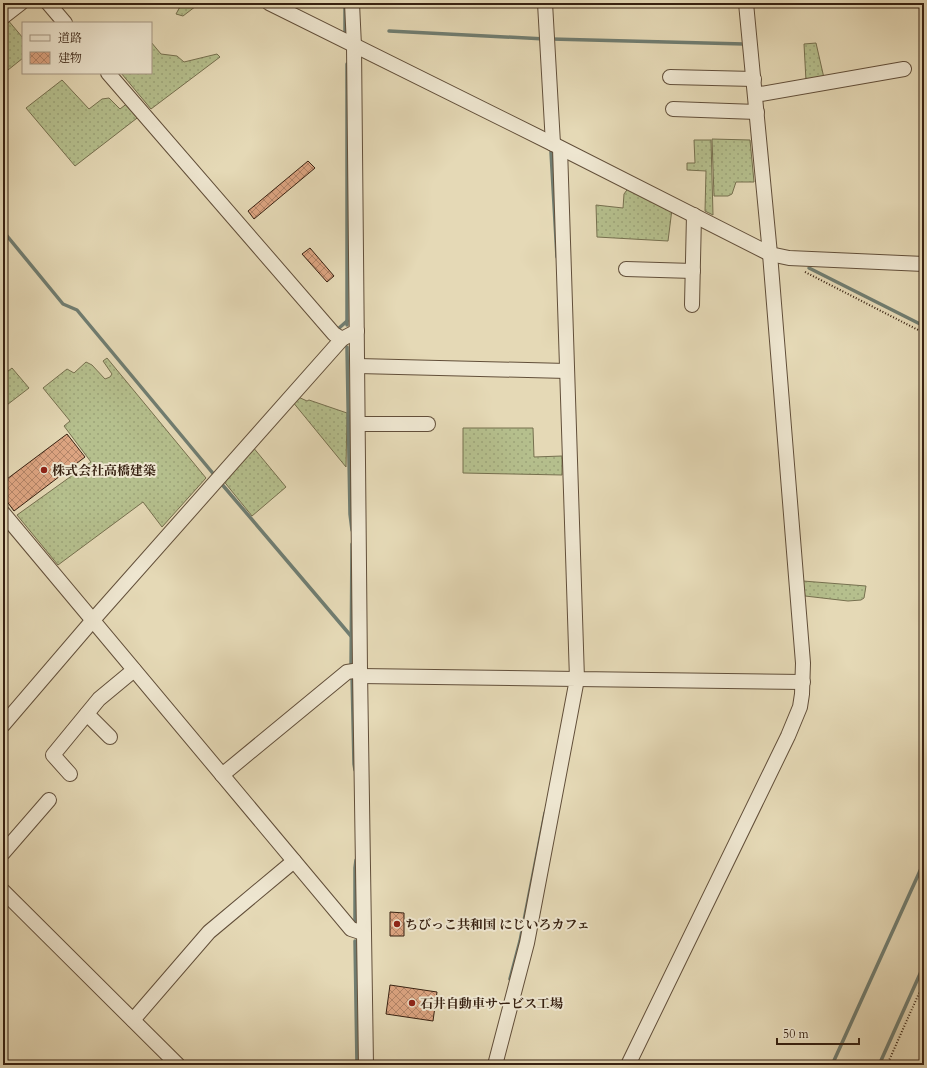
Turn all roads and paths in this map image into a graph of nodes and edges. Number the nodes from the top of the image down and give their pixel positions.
1 (21, 3) edge
2 (48, 3) edge
3 (269, 3) edge
4 (352, 3) edge
5 (545, 3) edge
6 (746, 3) edge
7 (3, 17) edge
8 (64, 22) edge
9 (354, 46) junction
10 (904, 70) dead end
11 (109, 74) edge
12 (670, 77) dead end
13 (754, 79) junction
14 (755, 95) junction
15 (673, 109) dead end
16 (757, 112) junction
17 (556, 146) junction
18 (694, 215) junction
19 (770, 254) junction
20 (789, 258) junction
21 (924, 264) edge
22 (626, 269) dead end
23 (693, 271) junction
24 (692, 305) dead end
25 (357, 331) junction
26 (924, 333) edge
27 (338, 337) junction
28 (358, 366) junction
29 (563, 370) junction
30 (358, 424) junction
31 (428, 424) dead end
32 (3, 513) edge
33 (93, 620) junction
34 (134, 670) junction
35 (360, 673) junction
36 (577, 679) junction
37 (799, 682) junction
38 (86, 714) junction
39 (3, 725) edge
40 (110, 737) dead end
41 (70, 774) dead end
42 (222, 775) junction
43 (49, 800) dead end
44 (3, 853) edge
45 (294, 860) junction
46 (3, 891) edge
47 (363, 933) junction
48 (924, 982) edge
49 (136, 1017) junction
50 (178, 1065) edge
51 (366, 1065) edge
52 (495, 1065) edge
53 (628, 1065) edge
54 (887, 1065) edge

1 - 7 street
2 - 8 street
3 - 9 street
4 - 9 street
5 - 17 street
6 - 13 street
9 - 17 street
9 - 25 street
10 - 14 street
11 - 27 street
12 - 13 street
13 - 14 street
14 - 16 street
15 - 16 street
16 - 19 street
17 - 18 street
17 - 29 street
18 - 19 street
18 - 23 street
19 - 20 street
19 - 37 street
20 - 21 street
20 - 26 path
22 - 23 street
23 - 24 street
25 - 27 street
25 - 28 street
27 - 33 street
28 - 29 street
28 - 30 street
29 - 36 street
30 - 31 street
30 - 35 street
32 - 33 street
33 - 34 street
33 - 39 street
34 - 38 street
34 - 42 street
35 - 36 street
35 - 42 street
35 - 47 street
36 - 37 street
36 - 52 street
37 - 53 street
38 - 40 street
38 - 41 street
42 - 45 street
43 - 44 street
45 - 47 street
45 - 49 street
46 - 49 street
47 - 51 street
48 - 54 path
49 - 50 street

